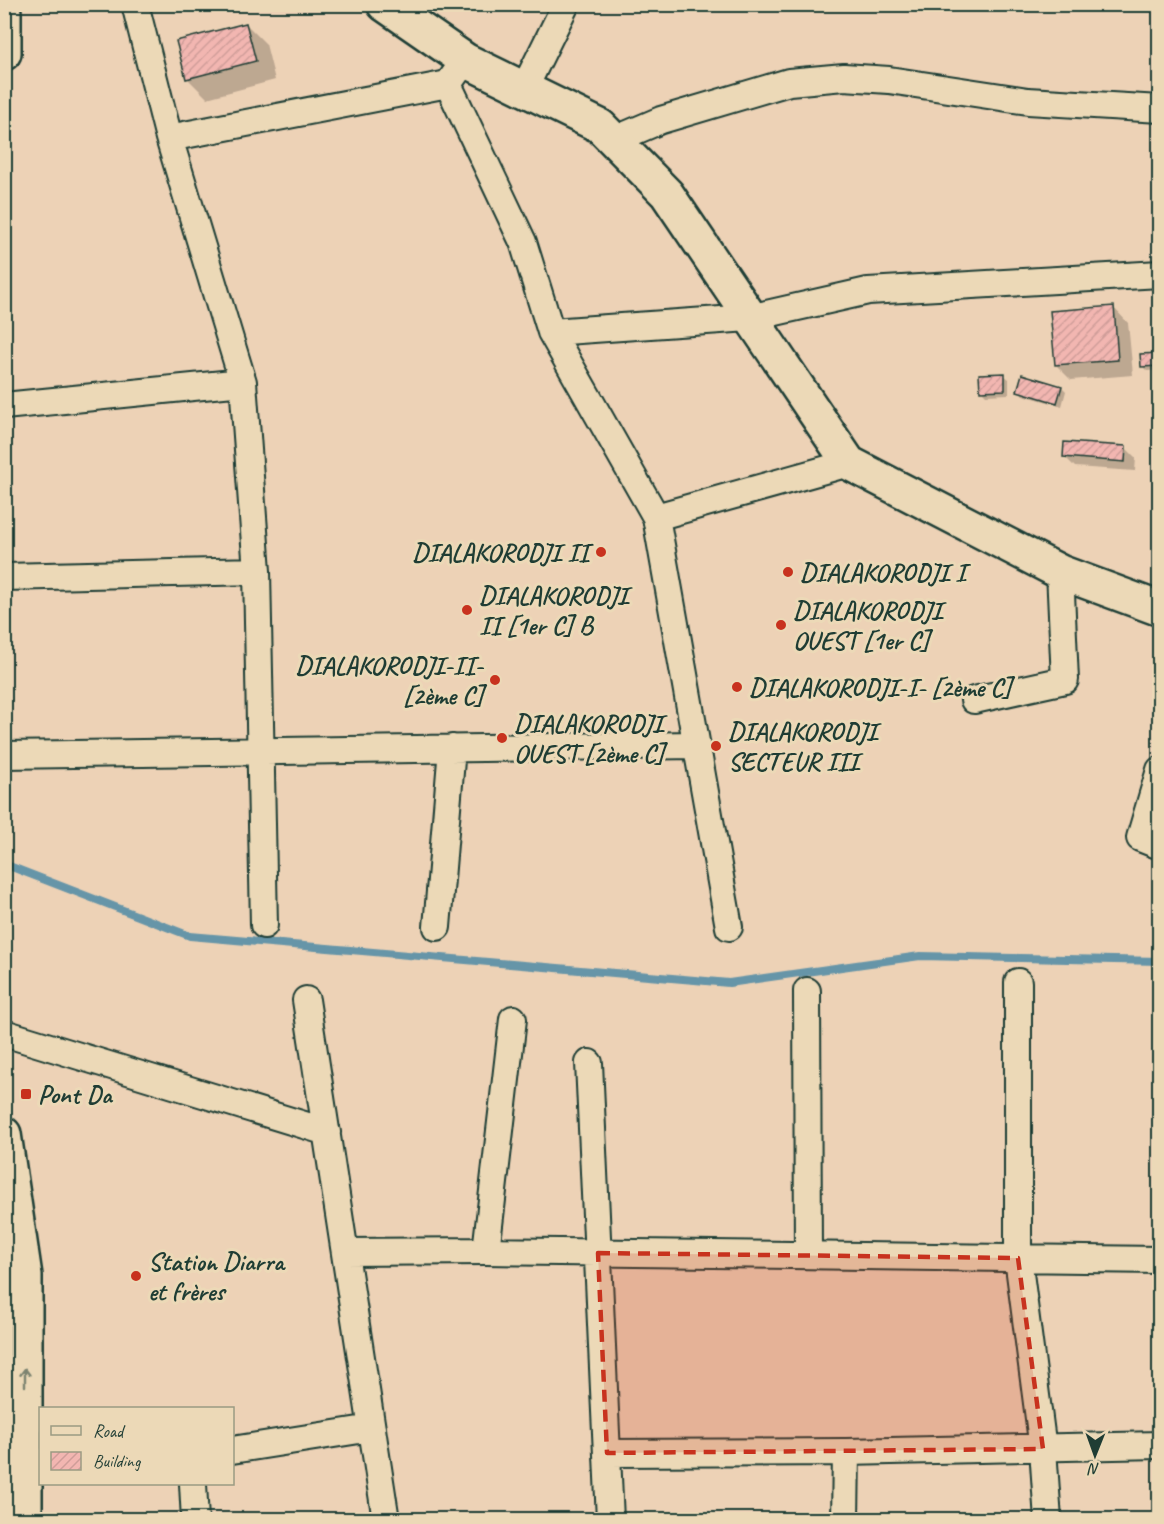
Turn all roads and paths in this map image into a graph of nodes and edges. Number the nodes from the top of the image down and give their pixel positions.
1 (135, 4) edge
2 (384, 4) edge
3 (566, 4) edge
4 (4, 12) edge
5 (4, 53) edge
6 (457, 72) junction
7 (524, 89) junction
8 (1160, 109) edge
9 (169, 138) junction
10 (614, 140) junction
11 (1160, 274) edge
12 (749, 318) junction
13 (550, 332) junction
14 (243, 382) junction
15 (4, 406) edge
16 (849, 463) junction
17 (656, 517) junction
18 (257, 571) junction
19 (1060, 572) junction
20 (4, 577) edge
21 (1160, 609) edge
22 (974, 700) dead end
23 (696, 745) junction
24 (452, 748) junction
25 (261, 751) junction
26 (4, 755) edge
27 (1160, 770) edge
28 (1160, 846) edge
29 (264, 924) dead end
30 (437, 927) dead end
31 (729, 927) dead end
32 (1018, 982) dead end
33 (807, 992) dead end
34 (306, 1000) dead end
35 (513, 1019) dead end
36 (4, 1033) edge
37 (590, 1063) dead end
38 (327, 1132) junction
39 (4, 1134) edge
40 (486, 1251) junction
41 (345, 1252) junction
42 (598, 1253) junction
43 (807, 1255) junction
44 (1018, 1258) junction
45 (1160, 1260) edge
46 (372, 1428) junction
47 (1160, 1445) edge
48 (1044, 1449) junction
49 (234, 1450) edge
50 (846, 1452) junction
51 (607, 1453) junction
52 (33, 1481) edge
53 (193, 1485) edge
54 (25, 1520) edge
55 (195, 1520) edge
56 (386, 1520) edge
57 (610, 1520) edge
58 (845, 1520) edge
59 (1048, 1520) edge

1 - 9 street
2 - 6 street
3 - 7 street
4 - 5 street
6 - 7 street
6 - 9 street
6 - 13 street
7 - 10 street
8 - 10 street
9 - 14 street
10 - 12 street
11 - 12 street
12 - 13 street
12 - 16 street
13 - 17 street
14 - 15 street
14 - 18 street
16 - 17 street
16 - 19 street
17 - 23 street
18 - 20 street
18 - 25 street
19 - 21 street
19 - 22 street
23 - 24 street
23 - 31 street
24 - 25 street
24 - 30 street
25 - 26 street
25 - 29 street
27 - 28 street
32 - 44 street
33 - 43 street
34 - 38 street
35 - 40 street
36 - 38 street
37 - 42 street
38 - 41 street
52 -> 39 street
40 - 41 street
40 - 42 street
41 - 46 street
42 - 43 street
42 - 51 street
43 - 44 street
44 - 45 street
44 - 48 street
46 - 49 street
46 - 56 street
47 - 48 street
48 - 50 street
48 - 59 street
50 - 51 street
50 - 58 street
51 - 57 street
52 - 54 street
53 - 55 street

